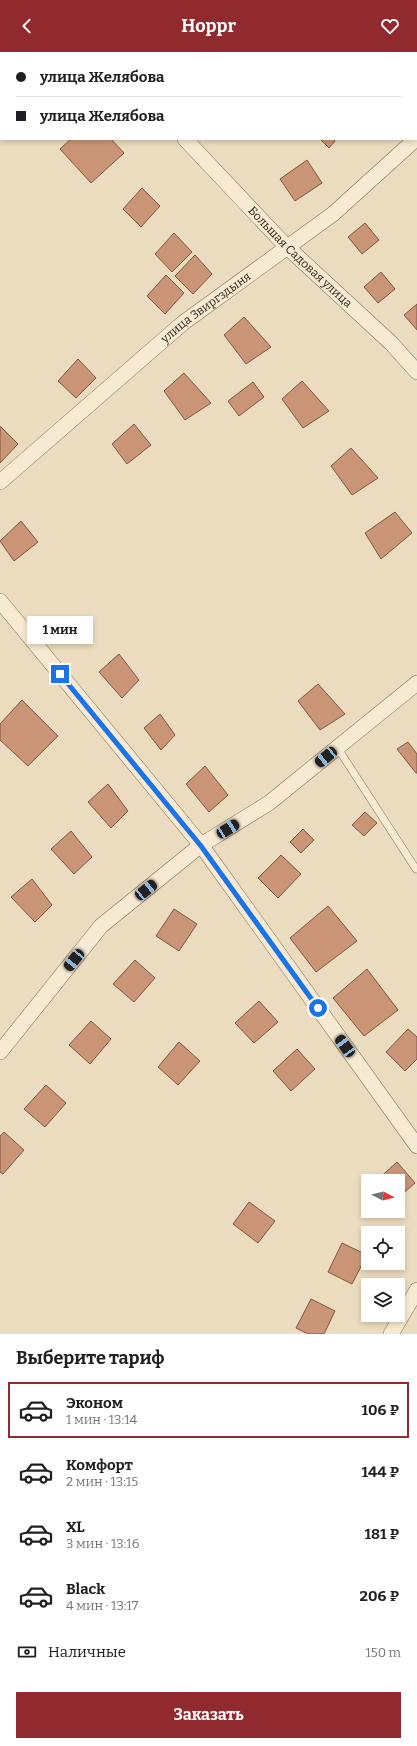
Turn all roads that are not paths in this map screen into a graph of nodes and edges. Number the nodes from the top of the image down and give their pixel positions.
1 (186, 140) edge
2 (415, 140) edge
3 (286, 246) junction
4 (417, 372) edge
5 (0, 482) edge
6 (0, 601) edge
7 (417, 683) edge
8 (337, 748) junction
9 (201, 846) junction
10 (416, 869) edge
11 (0, 1052) edge
12 (417, 1146) edge
13 (417, 1290) edge
14 (392, 1334) edge

1 - 3 street, Большая Садовая улица
2 - 3 street, улица Звиргздыня
3 - 4 street, Большая Садовая улица
3 - 5 street, улица Звиргздыня
6 - 9 street
7 - 8 street
8 - 9 street
8 - 10 lane
9 - 11 street
9 - 12 street
13 - 14 street

